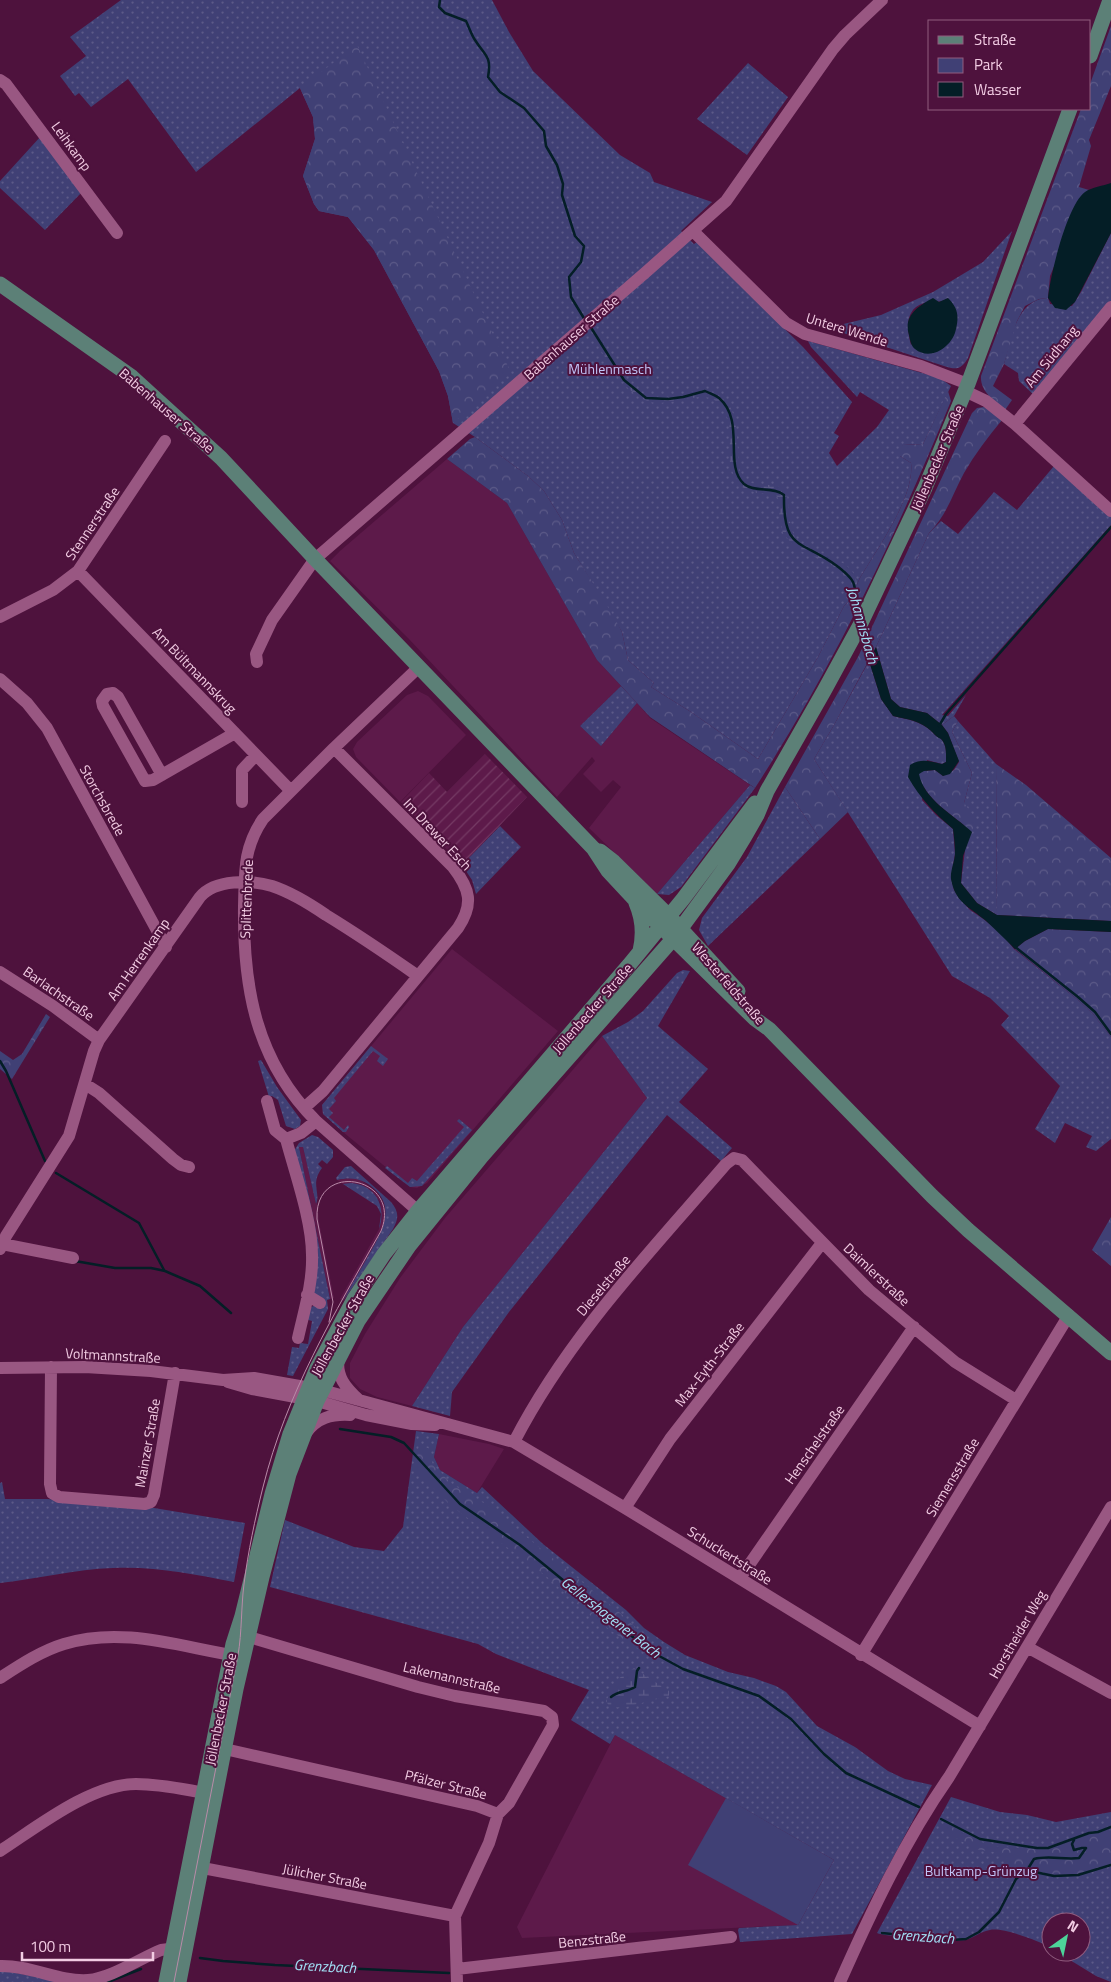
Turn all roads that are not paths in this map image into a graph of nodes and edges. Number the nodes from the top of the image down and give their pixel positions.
1 (882, 0) edge
2 (1110, 0) edge
3 (1091, 53) edge
4 (0, 80) edge
5 (1070, 110) edge
6 (693, 231) junction
7 (117, 233) dead end
8 (0, 284) edge
9 (1111, 307) edge
10 (966, 387) junction
11 (1015, 424) junction
12 (165, 441) dead end
13 (1111, 511) edge
14 (315, 559) junction
15 (78, 571) junction
16 (0, 618) edge
17 (257, 662) dead end
18 (419, 667) junction
19 (0, 679) edge
20 (235, 733) junction
21 (334, 748) junction
22 (256, 755) junction
23 (162, 775) junction
24 (290, 790) junction
25 (766, 791) junction
26 (242, 802) dead end
27 (593, 848) junction
28 (244, 884) junction
29 (634, 899) junction
30 (665, 921) junction
31 (677, 934) junction
32 (166, 946) junction
33 (640, 951) junction
34 (695, 961) junction
35 (653, 963) junction
36 (0, 972) edge
37 (418, 976) junction
38 (769, 1029) junction
39 (99, 1040) junction
40 (85, 1084) junction
41 (266, 1101) dead end
42 (304, 1108) junction
43 (316, 1121) junction
44 (286, 1139) junction
45 (731, 1160) joint
46 (189, 1167) dead end
47 (423, 1216) junction
48 (2, 1240) edge
49 (822, 1243) junction
50 (73, 1258) dead end
51 (307, 1295) junction
52 (320, 1303) dead end
53 (1069, 1315) junction
54 (914, 1328) junction
55 (298, 1338) dead end
56 (1111, 1353) edge
57 (339, 1356) junction
58 (51, 1367) junction
59 (0, 1368) edge
60 (175, 1373) junction
61 (312, 1394) junction
62 (359, 1400) junction
63 (1016, 1400) junction
64 (366, 1415) junction
65 (457, 1427) junction
66 (301, 1441) junction
67 (514, 1442) junction
68 (1111, 1507) edge
69 (625, 1508) junction
70 (740, 1578) junction
71 (242, 1635) junction
72 (1027, 1647) junction
73 (237, 1655) junction
74 (861, 1655) junction
75 (0, 1678) edge
76 (1111, 1693) edge
77 (980, 1726) junction
78 (218, 1747) junction
79 (209, 1794) junction
80 (498, 1814) junction
81 (0, 1851) edge
82 (195, 1866) junction
83 (455, 1916) junction
84 (731, 1938) dead end
85 (179, 1951) junction
86 (0, 1966) edge
87 (457, 1969) junction
88 (166, 1982) edge
89 (179, 1982) edge
90 (457, 1982) edge
91 (840, 1982) edge

1 - 6 street, Babenhauser Straße
2 - 3 main road
4 - 7 street, Leihkamp
5 - 10 main road, Jöllenbecker Straße
6 - 10 street, Untere Wende
6 - 14 street, Babenhauser Straße
8 - 14 main road, Babenhauser Straße
9 - 11 street, Am Südhang
10 - 11 street, Untere Wende
10 - 25 main road, Jöllenbecker Straße
11 - 13 street, Untere Wende
12 - 15 street, Stennerstraße
14 - 17 street, Babenhauser Straße
14 - 18 main road
15 - 16 street, Stennerstraße
15 - 20 street, Am Bültmannskrug
18 - 21 street, Splittenbrede
18 - 27 main road
19 - 32 street, Storchsbrede
20 - 22 street, Am Bültmannskrug
20 - 23 street
21 - 24 street, Splittenbrede
21 - 37 street, Im Drewer Esch
22 - 24 street, Am Bültmannskrug
22 - 26 street
23 - 23 street
24 - 28 street, Splittenbrede
25 - 30 main road, Jöllenbecker Straße
25 - 31 main road, Jöllenbecker Straße
27 - 29 main road
27 - 30 main road
28 - 32 street, Am Herrenkamp
28 - 37 street
28 - 42 street, Splittenbrede
29 - 30 main road
29 - 33 main road
30 - 31 main road
30 - 33 main road, Jöllenbecker Straße
31 - 34 main road, Westerfeldstraße
31 - 35 main road, Jöllenbecker Straße
31 - 38 main road, Westerfeldstraße
32 - 39 street, Am Herrenkamp
33 - 47 main road, Jöllenbecker Straße
34 - 35 main road
34 - 38 main road, Westerfeldstraße
35 - 47 main road, Jöllenbecker Straße
36 - 39 street, Barlachstraße
37 - 42 street, Im Drewer Esch
38 - 53 main road
39 - 40 street, Am Herrenkamp
40 - 46 street
40 - 48 street, Am Herrenkamp
41 - 44 street
42 - 43 street, Splittenbrede
43 - 44 street
43 - 47 street, Splittenbrede
44 - 51 street
45 - 49 street, Daimlerstraße
45 - 67 street, Dieselstraße
47 - 57 main road, Jöllenbecker Straße
47 - 61 main road, Jöllenbecker Straße
48 - 50 street, Am Herrenkamp
49 - 54 street, Daimlerstraße
49 - 69 street, Max-Eyth-Straße
51 - 52 street
51 - 55 street
53 - 56 main road
53 - 63 street, Siemensstraße
54 - 63 street, Daimlerstraße
54 - 70 street, Henschelstraße
57 - 61 main road, Jöllenbecker Straße
57 - 62 street
58 - 59 street, Voltmannstraße
58 - 60 street, Voltmannstraße
58 - 60 street, Mainzer Straße
60 - 61 street, Voltmannstraße
61 - 62 street, Schuckertstraße
61 - 64 street, Schuckertstraße
61 - 66 main road, Jöllenbecker Straße
61 - 71 main road, Jöllenbecker Straße
62 - 65 street, Schuckertstraße
63 - 74 street, Siemensstraße
64 - 65 street, Schuckertstraße
64 - 66 street, Schuckertstraße
65 - 67 street, Schuckertstraße
66 - 71 main road, Jöllenbecker Straße
67 - 69 street, Schuckertstraße
68 - 72 street, Horstheider Weg
69 - 70 street, Schuckertstraße
70 - 74 street, Schuckertstraße
71 - 73 main road, Jöllenbecker Straße
71 - 80 street, Lakemannstraße
72 - 76 street
72 - 77 street, Horstheider Weg
73 - 75 street
73 - 78 main road, Jöllenbecker Straße
74 - 77 street, Schuckertstraße
77 - 91 street, Horstheider Weg
78 - 79 main road, Jöllenbecker Straße
78 - 80 street, Pfälzer Straße
79 - 81 street
79 - 82 main road, Jöllenbecker Straße
80 - 83 street, Pfälzer Straße
82 - 83 street, Jülicher Straße
82 - 85 main road, Jöllenbecker Straße
83 - 87 street, Pfälzer Straße
84 - 87 street, Benzstraße
85 - 86 street
85 - 88 main road, Jöllenbecker Straße
85 - 89 main road, Jöllenbecker Straße
87 - 90 street, Pfälzer Straße

